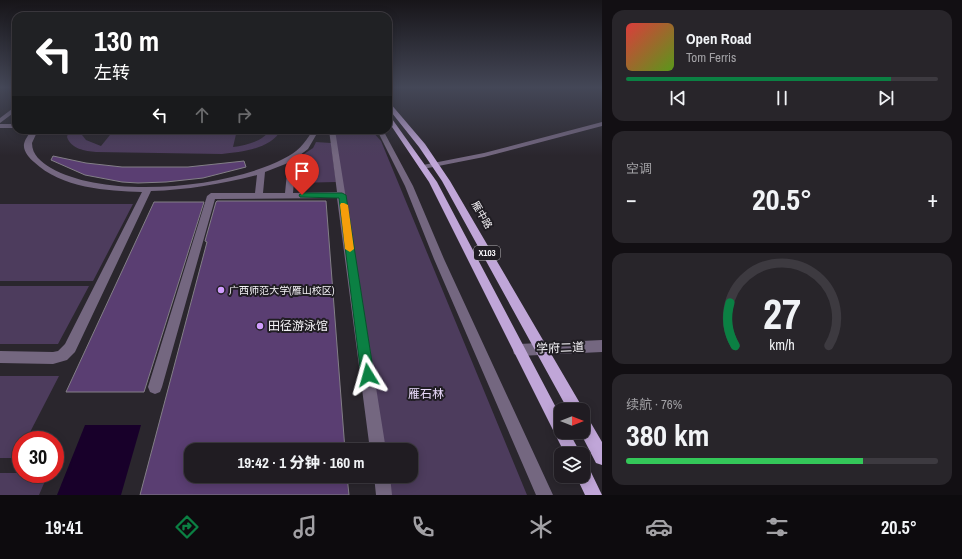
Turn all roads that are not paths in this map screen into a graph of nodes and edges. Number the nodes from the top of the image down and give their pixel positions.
1 (393, 110) edge
2 (12, 111) edge
3 (0, 121) edge
4 (392, 123) edge
5 (602, 124) edge
6 (0, 126) edge
7 (12, 126) edge
8 (32, 134) edge
9 (314, 134) edge
10 (333, 134) edge
11 (382, 134) edge
12 (292, 157) junction
13 (435, 166) junction
14 (423, 167) junction
15 (261, 171) junction
16 (148, 189) junction
17 (289, 195) junction
18 (342, 195) junction
19 (259, 196) junction
20 (602, 346) edge
21 (541, 349) junction
22 (519, 350) junction
23 (0, 358) edge
24 (155, 387) dead end
25 (572, 403) edge
26 (554, 418) edge
27 (590, 436) edge
28 (377, 443) edge
29 (602, 457) edge
30 (383, 483) edge
31 (588, 483) edge
32 (384, 495) edge
33 (545, 495) edge
34 (594, 495) edge

1 - 13 main road, 雁中路 / X103
2 - 3 street
4 - 14 main road, X103
5 - 13 street
6 - 7 street
8 - 16 street
9 - 12 street
10 - 18 street
11 - 33 street
12 - 15 street
12 - 17 street
13 - 14 street
13 - 21 main road, 雁中路 / X103
14 - 22 main road, X103
15 - 16 street
15 - 19 street
16 - 23 street
17 - 18 street
17 - 19 street
18 - 28 street
19 - 24 street
20 - 21 street, 学府二道
21 - 22 street, 学府二道
21 - 25 main road, 雁中路 / X103
22 - 26 main road, X103
27 - 29 main road
30 - 32 street
31 - 34 main road

